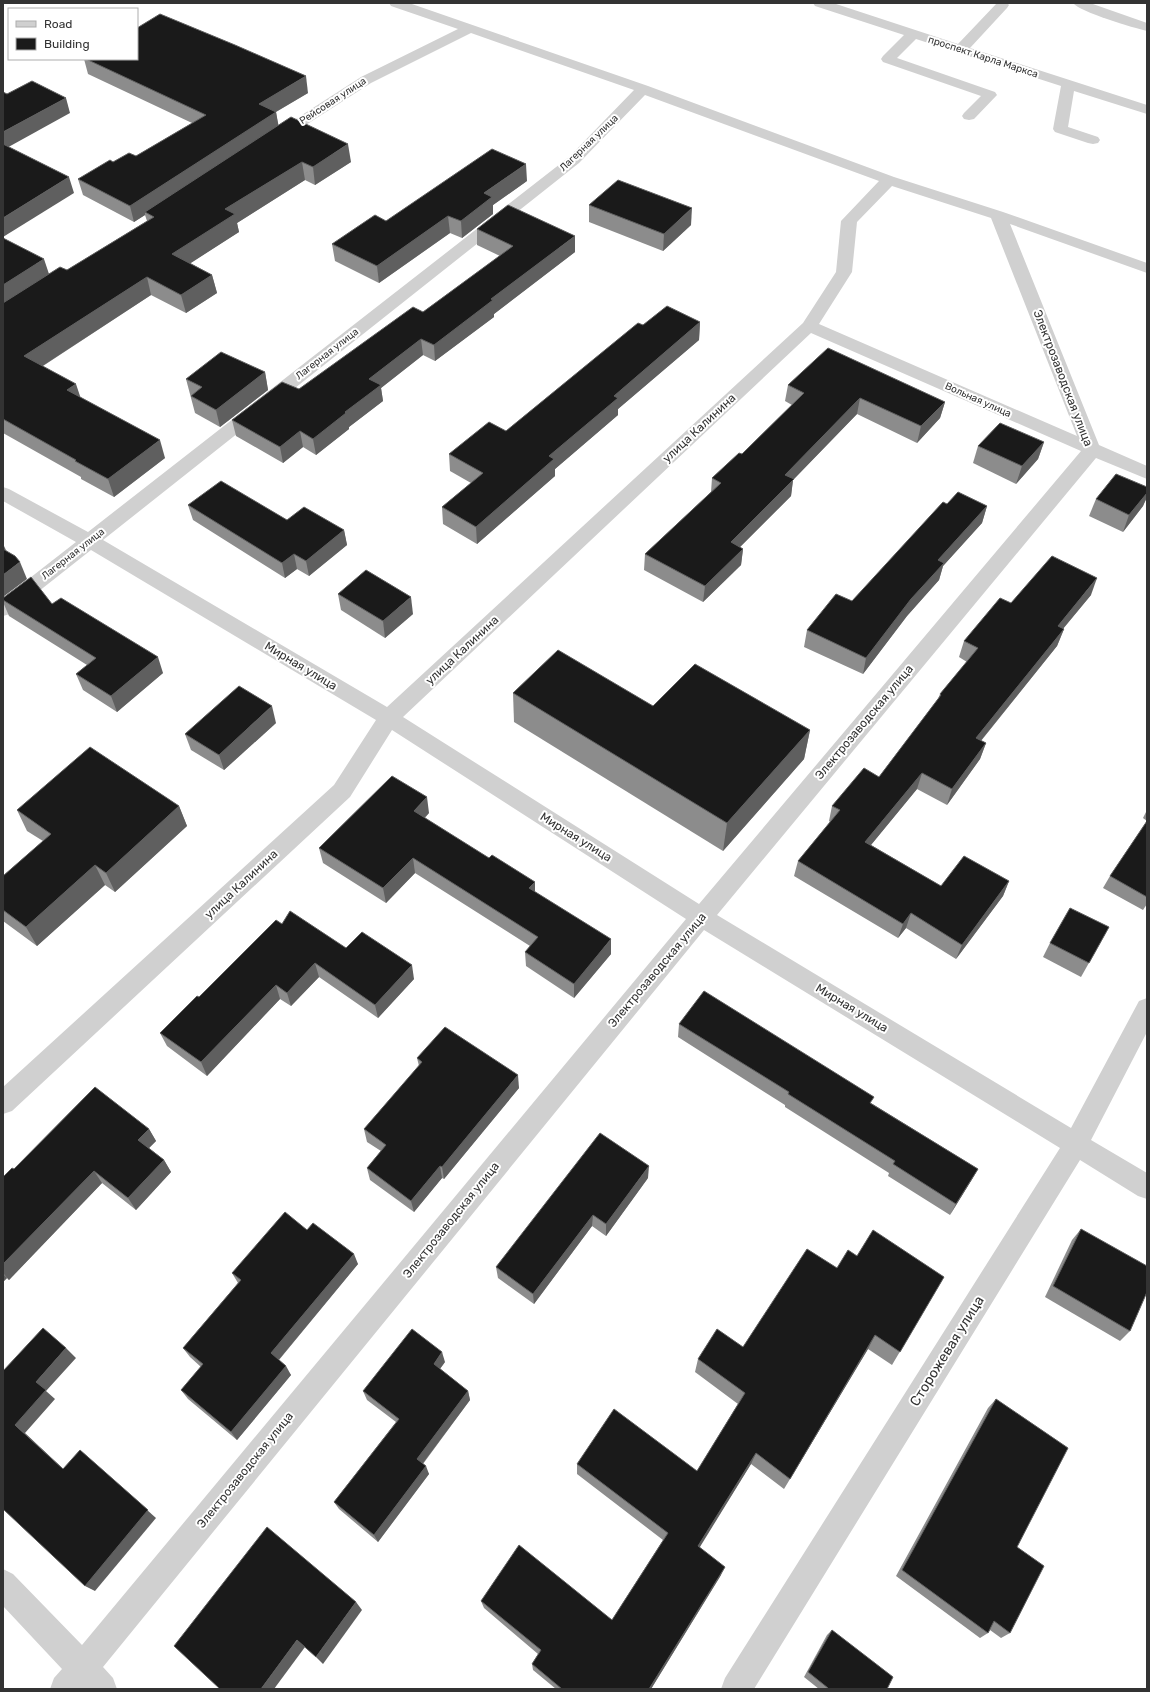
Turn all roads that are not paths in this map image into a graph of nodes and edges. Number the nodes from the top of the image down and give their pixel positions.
1 (396, 3) edge
2 (820, 3) edge
3 (1080, 3) edge
4 (1002, 5) dead end
5 (1147, 26) edge
6 (469, 29) junction
7 (913, 34) junction
8 (960, 50) junction
9 (1068, 84) junction
10 (643, 89) junction
11 (1147, 110) edge
12 (968, 116) dead end
13 (1093, 140) dead end
14 (267, 144) edge
15 (889, 180) junction
16 (998, 215) junction
17 (1147, 268) edge
18 (809, 326) junction
19 (1092, 450) junction
20 (1147, 473) edge
21 (3, 493) edge
22 (90, 541) junction
23 (3, 609) edge
24 (389, 718) junction
25 (701, 917) junction
26 (1147, 1008) edge
27 (3, 1104) edge
28 (1076, 1144) junction
29 (1147, 1187) edge
30 (3, 1584) edge
31 (74, 1679) edge
32 (102, 1689) edge
33 (736, 1689) edge

1 - 6 street
2 - 7 street, проспект Карла Маркса
3 - 5 street
4 - 8 street
6 - 10 street
6 - 14 street, Рейсовая улица
7 - 8 street, проспект Карла Маркса
7 - 12 street
8 - 9 street, проспект Карла Маркса
9 - 11 street, проспект Карла Маркса
9 - 13 street
10 - 15 street
10 - 22 street, Лагерная улица
15 - 16 street
15 - 18 street, улица Калинина
16 - 17 street
16 - 19 street, Электрозаводская улица
18 - 19 street, Вольная улица
18 - 24 street, улица Калинина
19 - 20 street, Вольная улица
19 - 25 street, Электрозаводская улица
21 - 22 street, Мирная улица
22 - 23 street, Лагерная улица
22 - 24 street, Мирная улица
24 - 25 street, Мирная улица
24 - 27 street, улица Калинина
25 - 28 street, Мирная улица
25 - 31 street, Электрозаводская улица
26 - 28 street, Сторожевая улица
28 - 29 street, Мирная улица
28 - 33 street, Сторожевая улица
30 - 31 street
31 - 32 street

